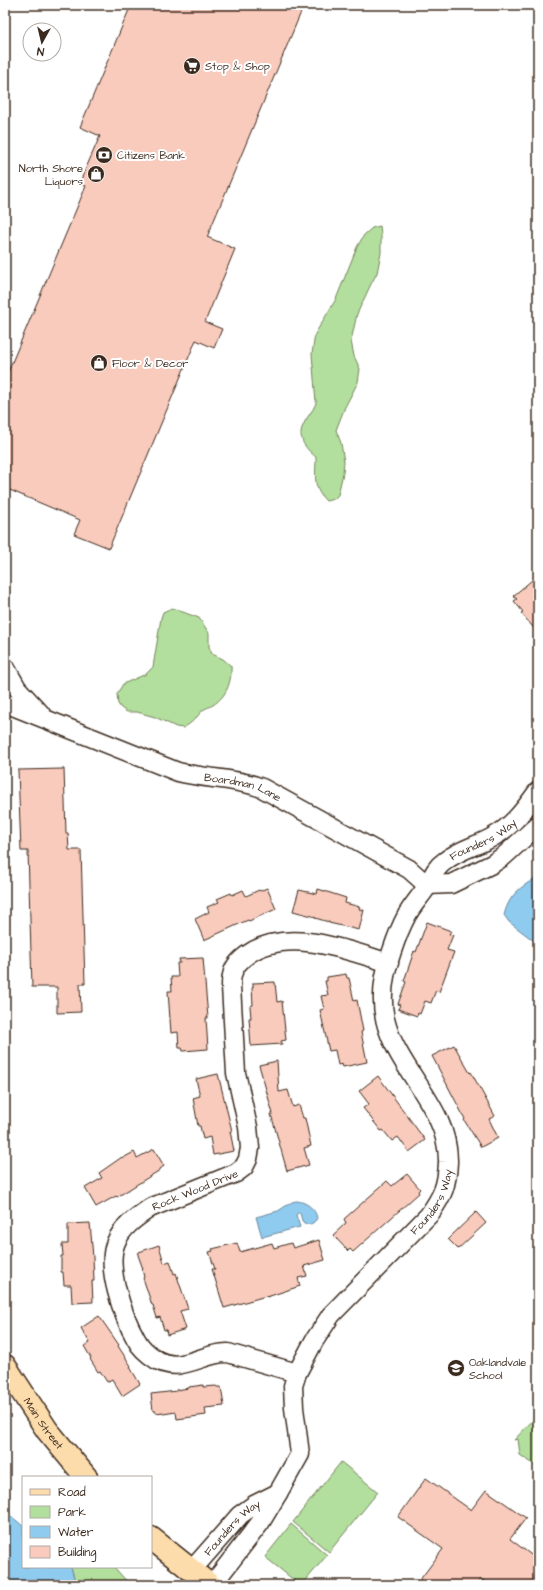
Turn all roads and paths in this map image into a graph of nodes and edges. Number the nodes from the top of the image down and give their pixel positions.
1 (5, 667) edge
2 (5, 703) edge
3 (44, 718) junction
4 (538, 791) edge
5 (538, 825) edge
6 (427, 885) junction
7 (389, 963) junction
8 (5, 1366) edge
9 (297, 1373) junction
10 (85, 1476) edge
11 (278, 1493) junction
12 (152, 1539) edge
13 (191, 1571) junction
14 (211, 1585) edge

1 - 3 street, Boardman Lane
2 - 3 street, Boardman Lane
3 - 6 street, Boardman Lane
4 - 6 street, Founders Way
5 - 6 street, Founders Way
6 - 7 street, Founders Way
7 - 9 street, Founders Way
7 - 9 street, Rock Wood Drive
8 - 10 main road, Main Street
9 - 11 street, Founders Way
11 - 13 street, Founders Way
11 - 14 street, Founders Way
12 - 13 main road
13 - 14 main road

